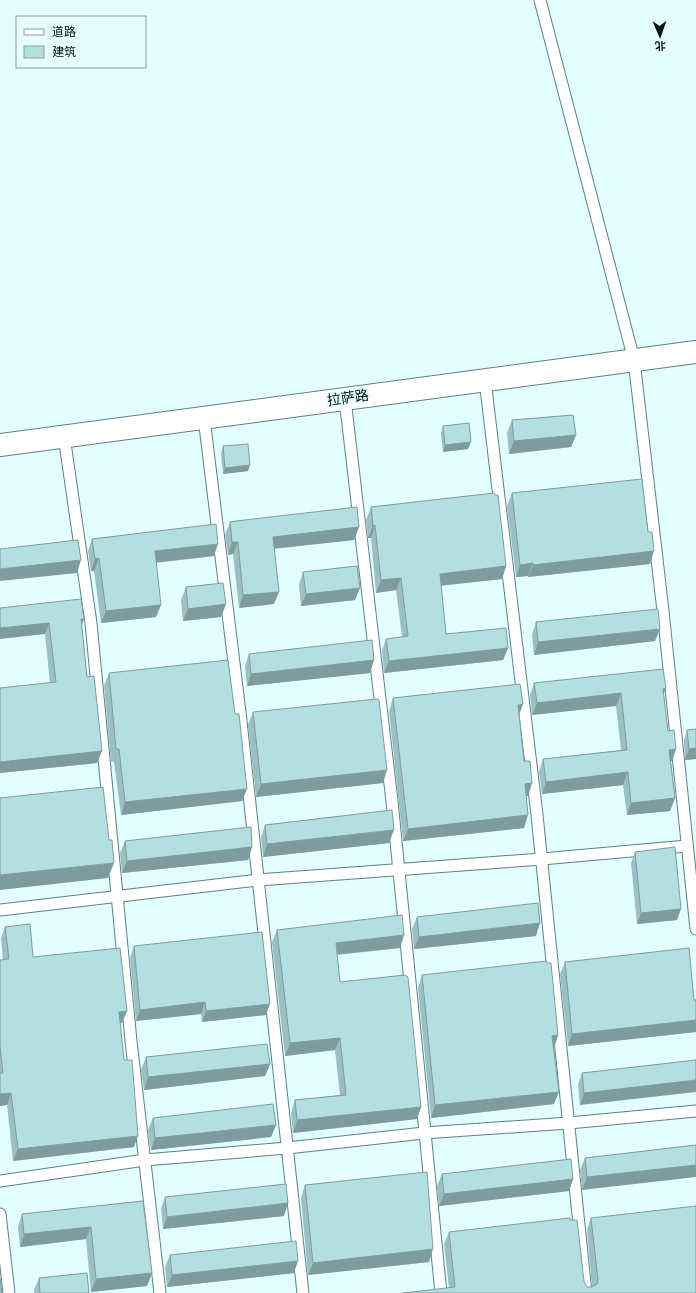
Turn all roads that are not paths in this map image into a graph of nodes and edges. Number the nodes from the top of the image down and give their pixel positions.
1 (540, 0) edge
2 (696, 352) edge
3 (634, 360) junction
4 (485, 380) junction
5 (345, 399) junction
6 (204, 418) junction
7 (64, 436) junction
8 (0, 445) edge
9 (687, 846) junction
10 (542, 859) junction
11 (398, 868) junction
12 (258, 880) junction
13 (118, 897) junction
14 (0, 910) edge
15 (696, 929) edge
16 (696, 1111) edge
17 (569, 1123) junction
18 (424, 1133) junction
19 (287, 1148) junction
20 (145, 1160) junction
21 (0, 1181) edge
22 (0, 1214) edge
23 (9, 1293) edge
24 (160, 1293) edge
25 (303, 1293) edge
26 (441, 1293) edge
27 (586, 1293) edge

1 - 3 lane
2 - 3 street, 拉萨路
3 - 4 street, 拉萨路
3 - 9 lane
4 - 5 street, 拉萨路
4 - 10 lane
5 - 6 street, 拉萨路
5 - 11 lane
6 - 7 street, 拉萨路
6 - 12 lane
7 - 8 street, 拉萨路
7 - 13 lane
9 - 10 lane
9 - 15 lane
10 - 11 lane
10 - 17 lane
11 - 12 lane
11 - 18 lane
12 - 13 lane
12 - 19 lane
13 - 14 lane
13 - 20 lane
16 - 17 lane
17 - 18 lane
17 - 27 lane
18 - 19 lane
18 - 26 lane
19 - 20 lane
19 - 25 lane
20 - 21 lane
20 - 24 lane
22 - 23 lane

